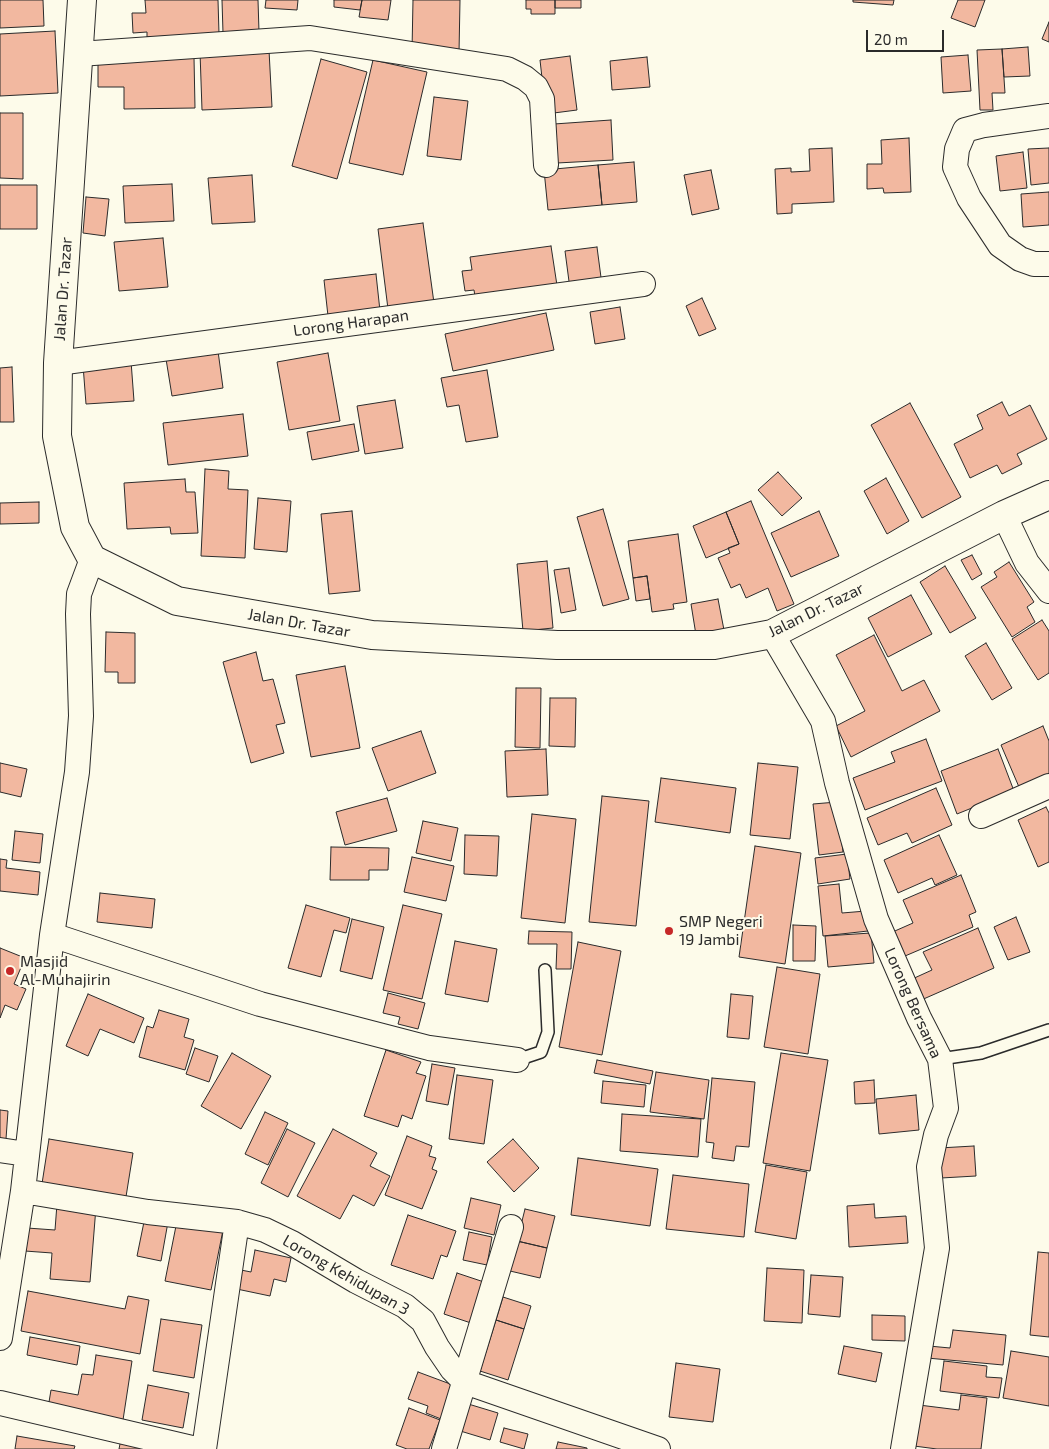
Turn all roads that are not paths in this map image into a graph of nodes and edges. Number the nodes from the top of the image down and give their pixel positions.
1 (82, 0) edge
2 (79, 54) junction
3 (1049, 116) edge
4 (546, 165) dead end
5 (1049, 264) edge
6 (644, 284) dead end
7 (58, 363) junction
8 (1049, 494) edge
9 (1004, 515) junction
10 (92, 559) junction
11 (1049, 591) edge
12 (772, 634) junction
13 (1049, 786) edge
14 (981, 816) dead end
15 (52, 936) junction
16 (545, 970) dead end
17 (1049, 1030) edge
18 (940, 1059) junction
19 (517, 1060) joint
20 (0, 1150) edge
21 (26, 1154) junction
22 (23, 1191) junction
23 (237, 1222) junction
24 (511, 1227) dead end
25 (0, 1338) edge
26 (465, 1382) junction
27 (0, 1403) edge
28 (196, 1449) edge
29 (204, 1449) edge
30 (444, 1449) edge
31 (658, 1449) edge
32 (903, 1449) edge

1 - 2 street, Jalan Dr. Tazar
2 - 4 street
2 - 7 street, Jalan Dr. Tazar
3 - 5 street
6 - 7 street, Lorong Harapan
7 - 10 street, Jalan Dr. Tazar
8 - 9 street, Jalan Dr. Tazar
9 - 11 street
9 - 12 street, Jalan Dr. Tazar
10 - 12 street, Jalan Dr. Tazar
10 - 15 street
12 - 18 street, Lorong Bersama
13 - 14 street
15 - 19 street
15 - 21 street
16 - 19 lane
17 - 18 lane
18 - 32 street, Lorong Bersama
20 - 21 street
21 - 22 street
22 - 23 street, Lorong Kehidupan 3
22 - 25 street
23 - 26 street, Lorong Kehidupan 3
23 - 29 street
24 - 26 street
26 - 30 street
26 - 31 street
27 - 28 street

